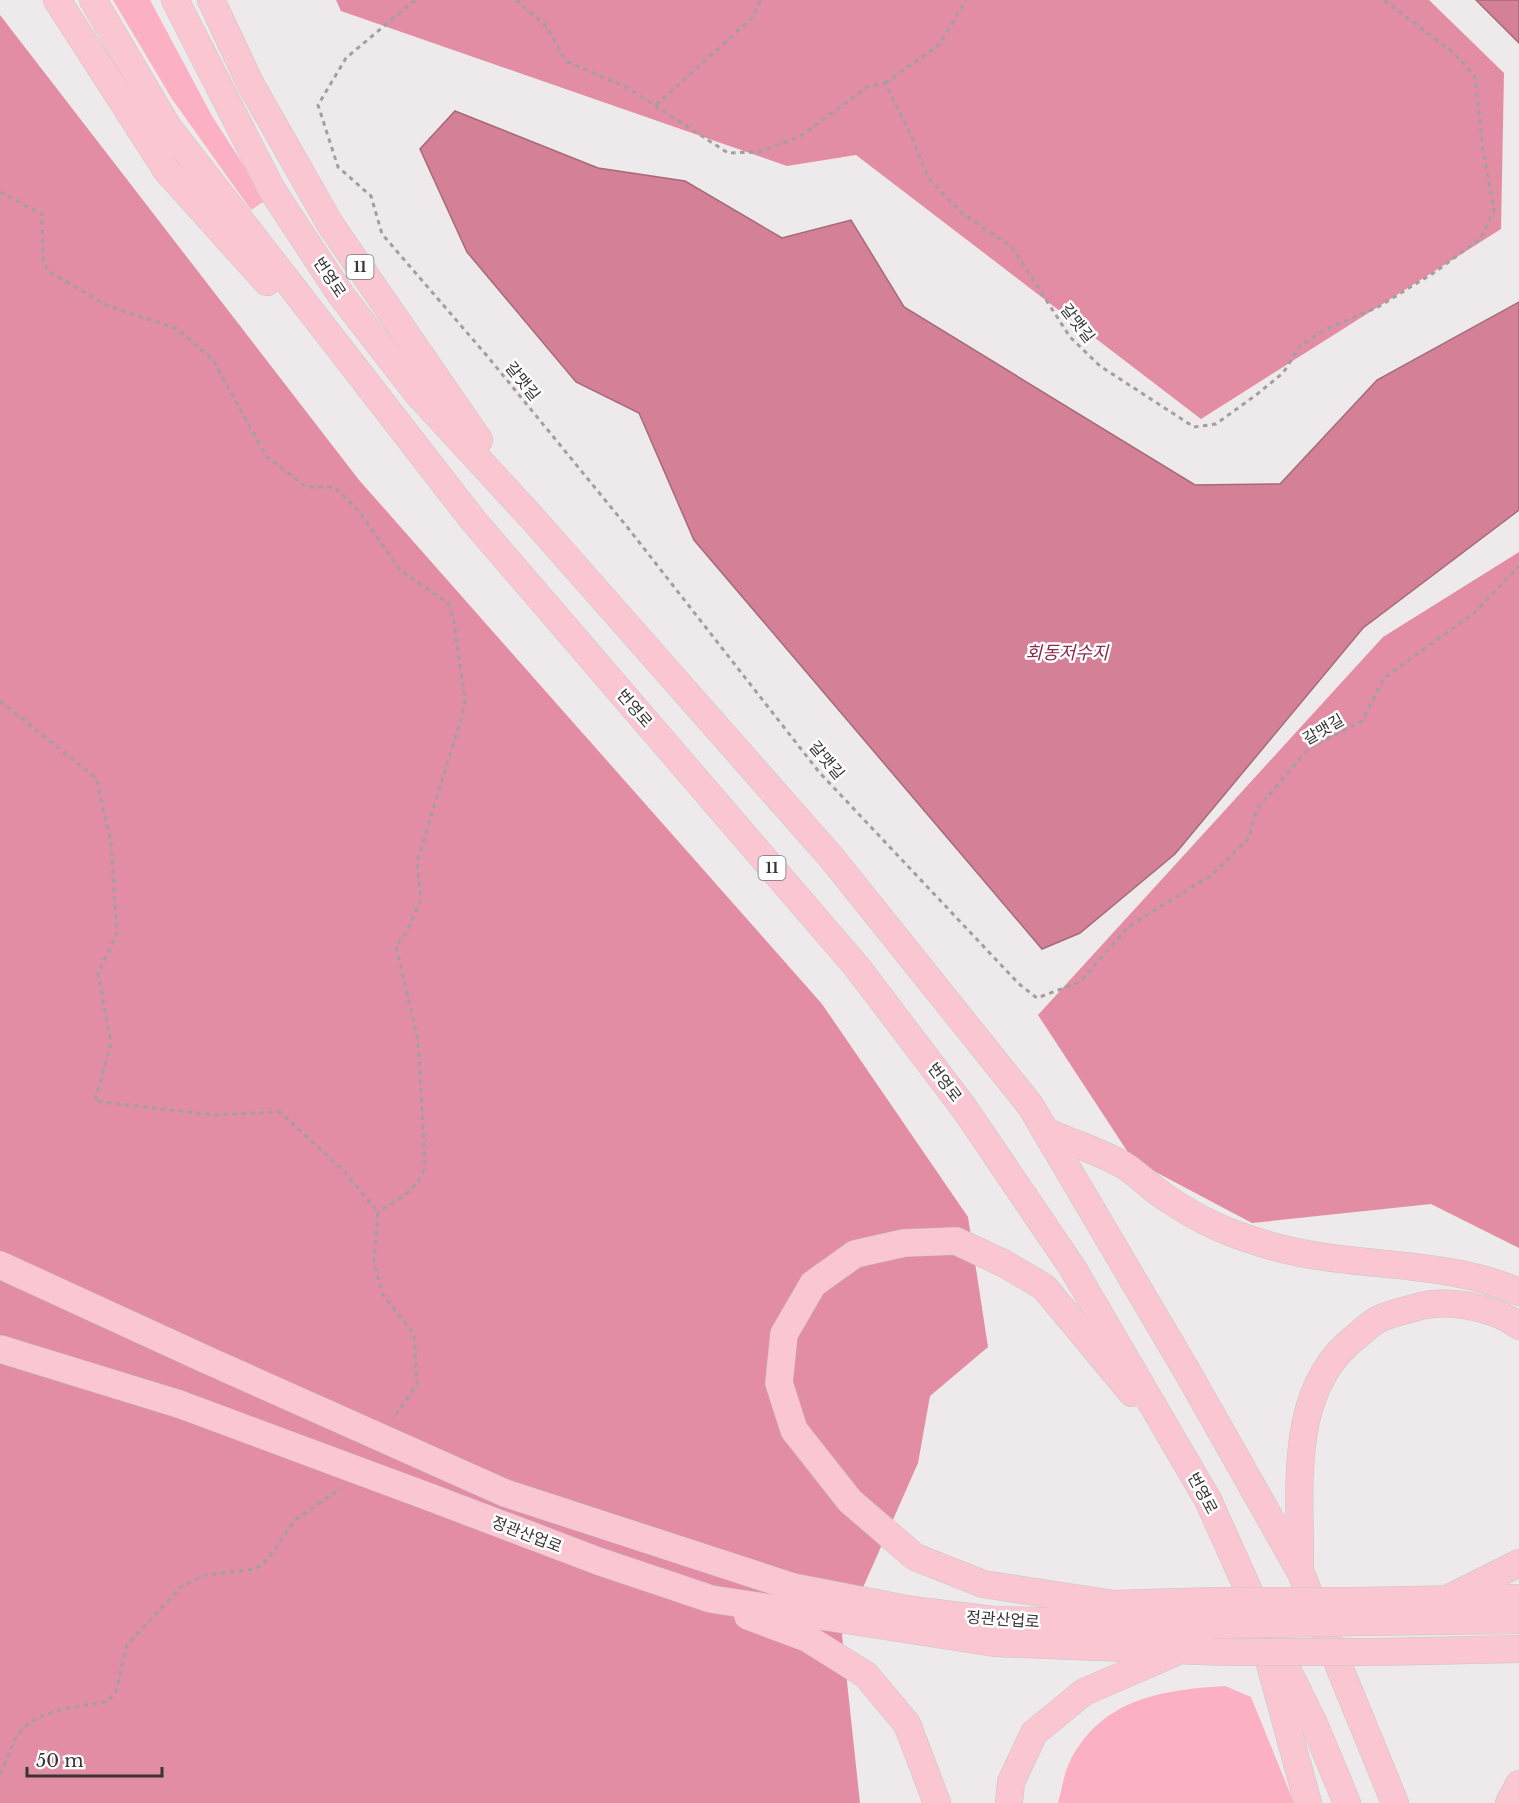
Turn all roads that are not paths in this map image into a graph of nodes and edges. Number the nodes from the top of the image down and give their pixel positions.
1 (57, 0) edge
2 (93, 0) edge
3 (175, 0) edge
4 (211, 0) edge
5 (414, 447) junction
6 (534, 520) junction
7 (1046, 1131) junction
8 (0, 1266) edge
9 (1519, 1292) edge
10 (1519, 1326) edge
11 (0, 1349) edge
12 (1179, 1449) junction
13 (1519, 1563) edge
14 (1300, 1572) junction
15 (1252, 1598) junction
16 (1519, 1598) edge
17 (711, 1599) junction
18 (1447, 1599) junction
19 (864, 1601) junction
20 (1113, 1604) junction
21 (1359, 1611) junction
22 (1214, 1613) junction
23 (1519, 1620) edge
24 (1519, 1649) edge
25 (1182, 1650) junction
26 (1519, 1784) edge
27 (937, 1803) edge
28 (1009, 1803) edge
29 (1308, 1803) edge
30 (1347, 1803) edge
31 (1395, 1803) edge
32 (1509, 1803) edge

1 - 5 highway, 번영로 / 11
2 - 5 highway, 번영로 / 11
3 - 6 highway, 번영로 / 11
4 - 6 highway, 번영로 / 11
5 - 12 highway, 번영로 / 11
6 - 7 highway, 번영로 / 11
7 - 9 highway
7 - 14 highway, 번영로 / 11
8 - 19 highway, 정관산업로, bridge
10 - 14 highway
11 - 17 highway, 정관산업로, bridge
12 - 15 highway, 번영로 / 11
12 - 20 highway
13 - 18 highway
14 - 31 highway, 번영로 / 11
15 - 29 highway
15 - 30 highway, 번영로 / 11
16 - 18 highway
17 - 25 highway, 정관산업로
17 - 27 highway
18 - 21 highway
19 - 20 highway
19 - 22 highway, 정관산업로
20 - 22 highway
21 - 22 highway, bridge
21 - 23 highway
24 - 25 highway, 정관산업로, bridge
25 - 28 highway
26 - 32 highway

